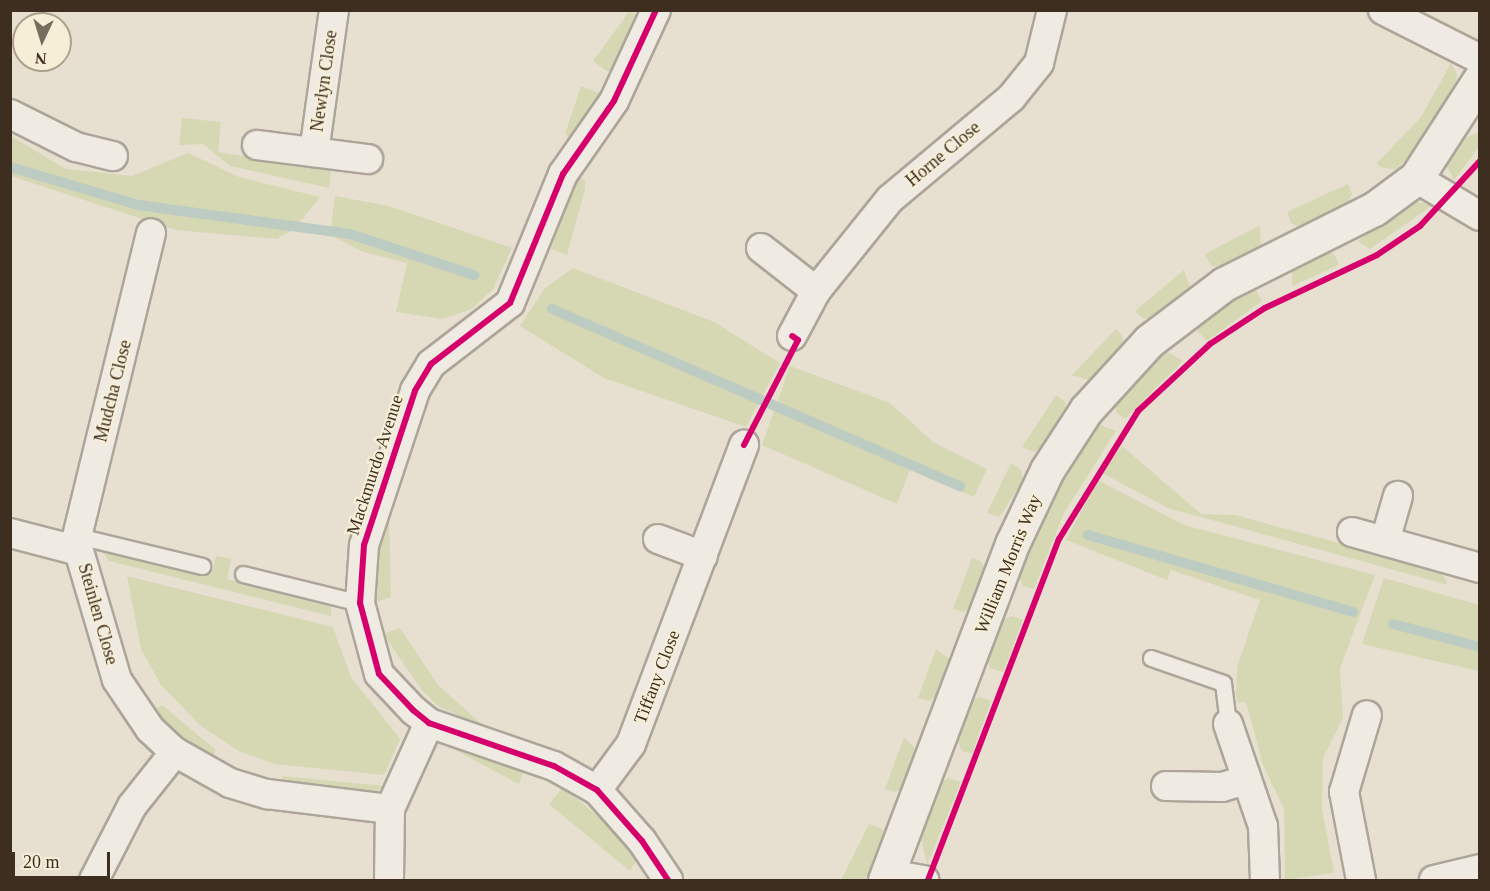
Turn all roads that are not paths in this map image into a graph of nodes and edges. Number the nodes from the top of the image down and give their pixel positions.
1 (334, 10) edge
2 (656, 10) edge
3 (1052, 10) edge
4 (1383, 10) edge
5 (1479, 59) edge
6 (1479, 79) edge
7 (10, 114) edge
8 (257, 145) dead end
9 (314, 152) junction
10 (113, 156) dead end
11 (368, 159) dead end
12 (1416, 178) junction
13 (1479, 216) edge
14 (151, 233) dead end
15 (761, 248) dead end
16 (816, 291) junction
17 (792, 336) dead end
18 (744, 445) dead end
19 (1398, 496) dead end
20 (1352, 532) dead end
21 (10, 533) edge
22 (658, 539) dead end
23 (1385, 541) junction
24 (76, 542) junction
25 (703, 556) junction
26 (202, 566) dead end
27 (1479, 568) edge
28 (243, 574) dead end
29 (360, 603) junction
30 (1151, 658) dead end
31 (1367, 716) dead end
32 (429, 723) junction
33 (1228, 724) joint
34 (175, 752) junction
35 (1246, 780) junction
36 (1166, 786) dead end
37 (597, 790) junction
38 (390, 809) junction
39 (1479, 869) edge
40 (887, 877) edge
41 (93, 880) edge
42 (389, 880) edge
43 (668, 880) edge
44 (924, 880) edge
45 (1265, 880) edge
46 (1361, 880) edge
47 (1434, 880) edge

1 - 9 street, Newlyn Close
2 - 29 street, Mackmurdo Avenue
3 - 16 street, Horne Close
4 - 5 street
6 - 12 street, William Morris Way
7 - 10 street
8 - 9 street, Newlyn Close
9 - 11 street, Newlyn Close
12 - 13 street
12 - 40 street, William Morris Way
14 - 24 street, Mudcha Close
15 - 16 street
16 - 17 street, Horne Close
18 - 25 street, Tiffany Close
19 - 23 street
20 - 23 street
21 - 24 street, Steinlen Close
22 - 25 street
23 - 27 street
24 - 26 lane
24 - 34 street, Steinlen Close
25 - 37 street, Tiffany Close
28 - 29 lane
29 - 32 street, Mackmurdo Avenue
30 - 33 lane
31 - 46 street
32 - 37 street, Mackmurdo Avenue
32 - 38 street
33 - 35 street
34 - 38 street, Steinlen Close
34 - 41 street
35 - 36 street
35 - 45 street
37 - 43 street, Mackmurdo Avenue
38 - 42 street
39 - 47 street
40 - 44 street

